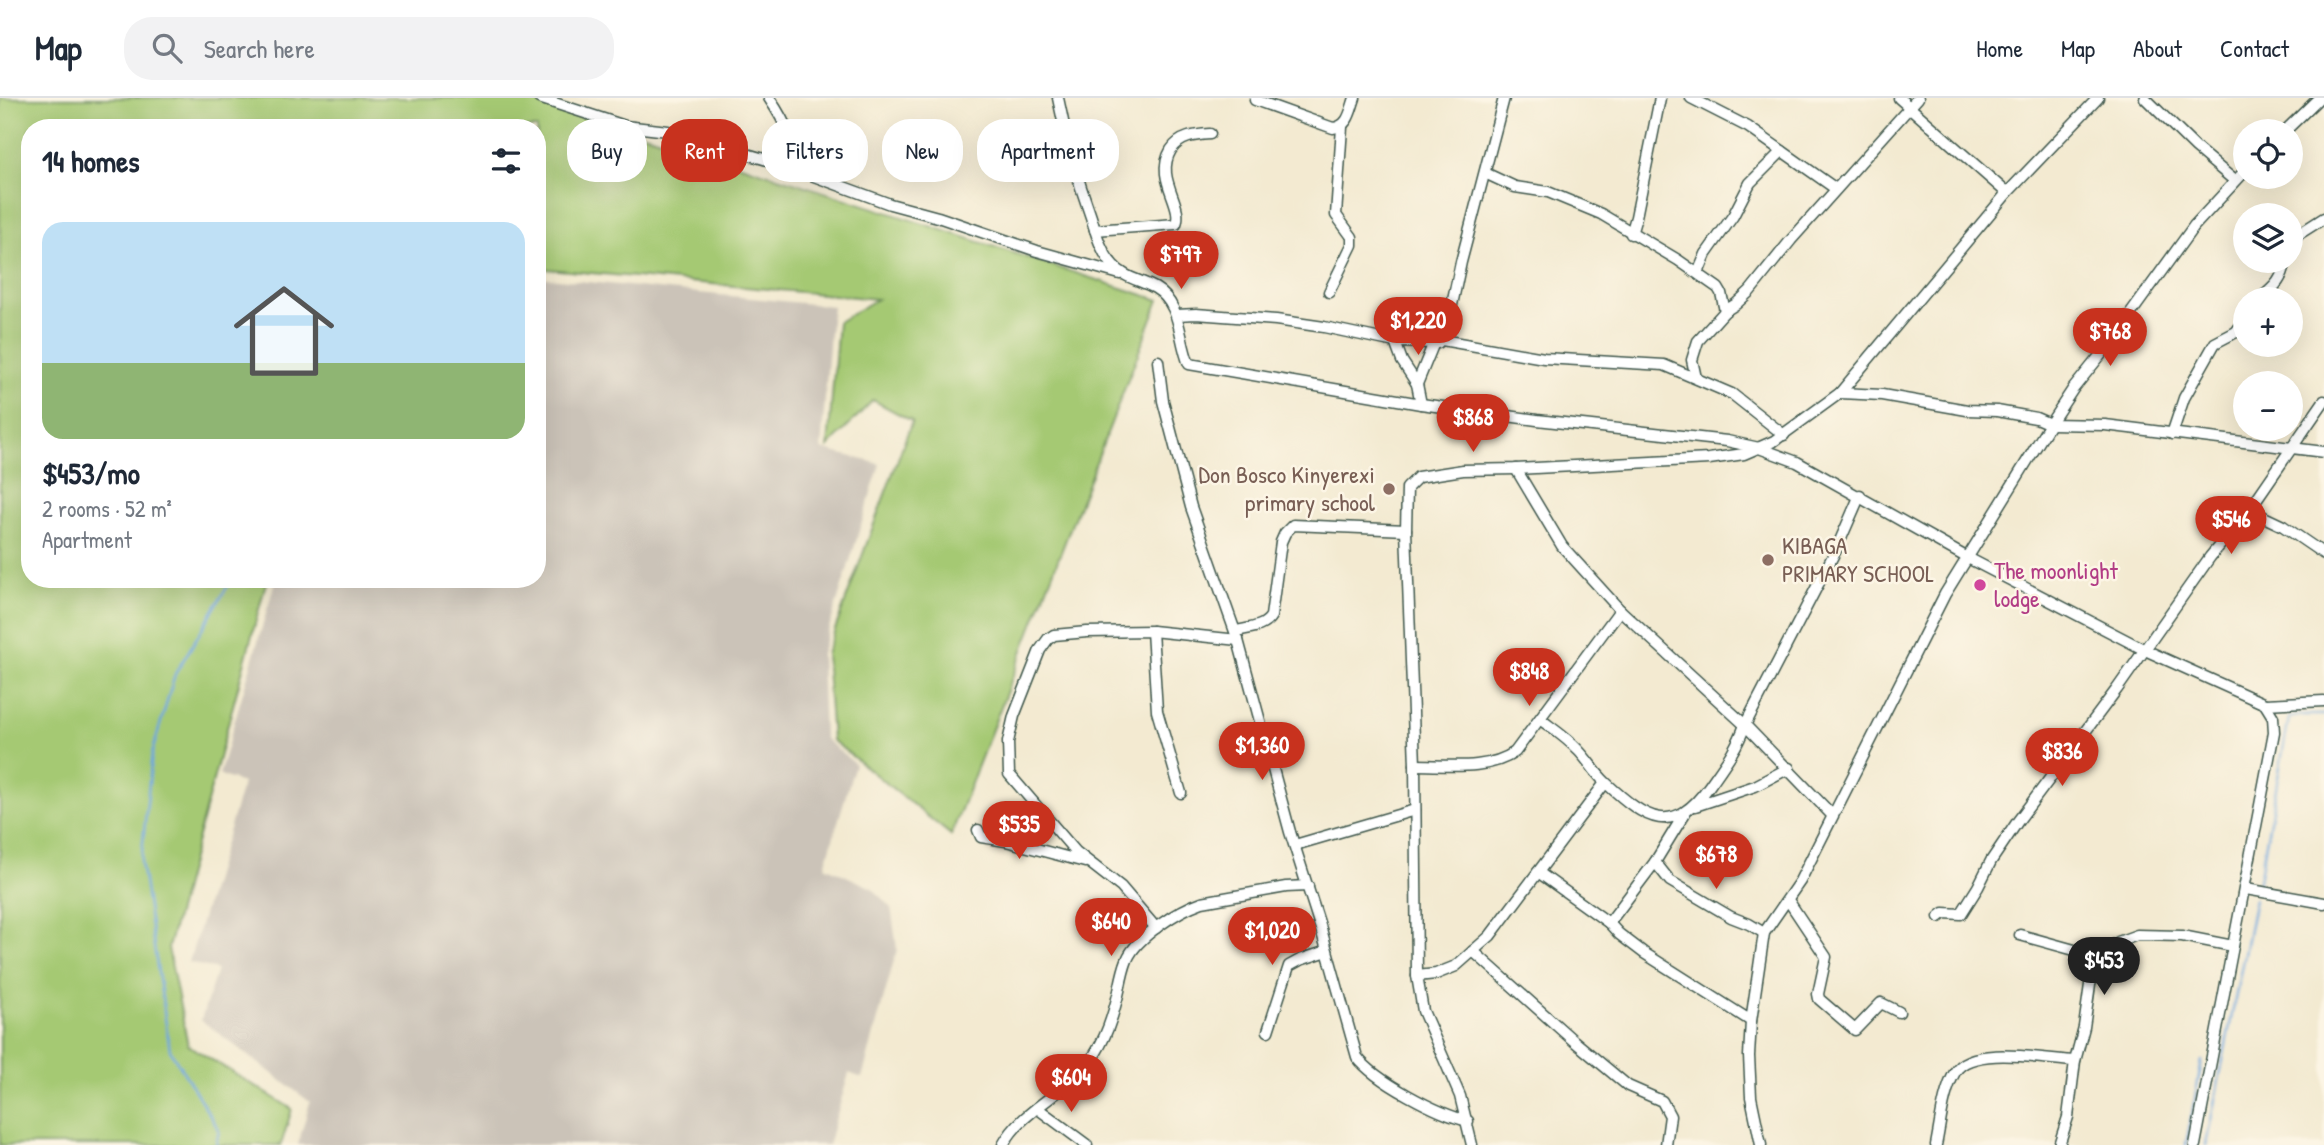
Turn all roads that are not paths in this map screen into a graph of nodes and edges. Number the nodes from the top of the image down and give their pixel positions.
1 (539, 98) edge
2 (769, 98) edge
3 (1058, 98) edge
4 (1355, 98) edge
5 (1504, 98) edge
6 (1660, 98) edge
7 (1691, 98) edge
8 (1899, 98) edge
9 (1918, 98) edge
10 (2098, 98) edge
11 (2145, 98) edge
12 (2319, 98) edge
13 (1255, 100) dead end
14 (557, 101) edge
15 (1909, 108) junction
16 (782, 119) edge
17 (2297, 119) edge
18 (1342, 127) junction
19 (1210, 134) dead end
20 (1782, 151) junction
21 (762, 159) edge
22 (1485, 173) junction
23 (2233, 179) edge
24 (828, 182) edge
25 (2233, 183) edge
26 (1836, 189) junction
27 (2007, 193) junction
28 (2324, 218) edge
29 (1095, 230) junction
30 (2303, 231) edge
31 (1631, 234) junction
32 (1698, 273) junction
33 (1124, 275) junction
34 (1329, 292) dead end
35 (1725, 310) junction
36 (1177, 314) junction
37 (2233, 334) edge
38 (1395, 342) junction
39 (1437, 342) junction
40 (1158, 361) dead end
41 (1696, 378) junction
42 (1417, 384) junction
43 (1840, 393) junction
44 (2324, 401) edge
45 (1421, 404) junction
46 (2050, 424) junction
47 (2172, 434) junction
48 (1784, 435) junction
49 (2294, 447) junction
50 (1759, 448) junction
51 (2324, 452) edge
52 (1516, 469) junction
53 (1860, 495) junction
54 (2249, 510) junction
55 (1406, 530) junction
56 (2324, 554) edge
57 (1966, 556) junction
58 (1620, 610) junction
59 (1152, 631) junction
60 (1237, 635) junction
61 (2145, 650) junction
62 (2324, 701) edge
63 (2265, 704) junction
64 (1540, 719) junction
65 (1745, 725) junction
66 (1415, 765) junction
67 (1789, 768) junction
68 (1605, 783) junction
69 (1181, 793) dead end
70 (1415, 810) junction
71 (1690, 810) junction
72 (1832, 815) junction
73 (978, 830) dead end
74 (1295, 845) junction
75 (1655, 862) junction
76 (1087, 863) junction
77 (1538, 872) junction
78 (1308, 886) junction
79 (2246, 889) junction
80 (1788, 900) junction
81 (2324, 903) edge
82 (1939, 917) dead end
83 (1609, 923) junction
84 (1156, 928) junction
85 (1764, 933) junction
86 (2020, 935) dead end
87 (2234, 946) junction
88 (1327, 951) junction
89 (1473, 951) junction
90 (2099, 955) junction
91 (1417, 976) junction
92 (1899, 1012) dead end
93 (1751, 1021) junction
94 (1268, 1031) dead end
95 (2075, 1061) junction
96 (1037, 1108) junction
97 (1468, 1121) junction
98 (1003, 1145) edge
99 (1087, 1145) edge
100 (1472, 1145) edge
101 (1666, 1145) edge
102 (1761, 1145) edge
103 (1936, 1145) edge
104 (2059, 1145) edge
105 (2195, 1145) edge

1 - 14 street
2 - 16 street
3 - 29 street
4 - 18 street
5 - 22 street
6 - 31 street
7 - 20 street
8 - 15 street
9 - 15 street
10 - 27 street
11 - 23 street
12 - 17 street
13 - 18 street
14 - 21 street
15 - 26 street
15 - 27 street
18 - 34 street
19 - 29 street
20 - 26 street
20 - 32 street
22 - 31 street
22 - 39 street
24 - 33 street
25 - 46 street
26 - 35 street
27 - 43 street
28 - 30 street
29 - 33 street
31 - 32 street
32 - 35 street
33 - 36 street
35 - 41 street
36 - 38 street
36 - 45 street
37 - 47 street
38 - 39 street
38 - 42 street
39 - 41 street
39 - 42 street
40 - 60 street
41 - 48 street
42 - 45 street
43 - 46 street
43 - 48 street
44 - 49 street
45 - 50 street
46 - 47 street
46 - 57 street
47 - 49 street
48 - 50 street
49 - 51 street
49 - 54 street
50 - 52 street
50 - 53 street
52 - 55 street
52 - 58 street
53 - 57 street
53 - 65 street
54 - 56 street
54 - 61 street
55 - 60 street
55 - 66 street
57 - 61 street
57 - 72 street
58 - 64 street
58 - 65 street
59 - 60 street
59 - 69 street
59 - 76 street
60 - 74 street
61 - 63 street
61 - 82 street
62 - 63 street
63 - 79 street
64 - 66 street
64 - 68 street
65 - 67 street
65 - 71 street
66 - 70 street
67 - 71 street
67 - 72 street
68 - 71 street
68 - 77 street
70 - 74 street
70 - 91 street
71 - 75 street
72 - 80 street
73 - 76 street
74 - 78 street
75 - 83 street
75 - 85 street
76 - 84 street
77 - 83 street
77 - 89 street
78 - 84 street
78 - 88 street
79 - 81 street
79 - 87 street
80 - 85 street
80 - 92 street
83 - 93 street
84 - 96 street
85 - 93 street
86 - 90 street
87 - 90 street
87 - 105 street
88 - 94 street
88 - 97 street
89 - 91 street
89 - 101 street
90 - 95 street
91 - 97 street
93 - 102 street
95 - 103 street
95 - 104 street
96 - 98 street
96 - 99 street
97 - 100 street

